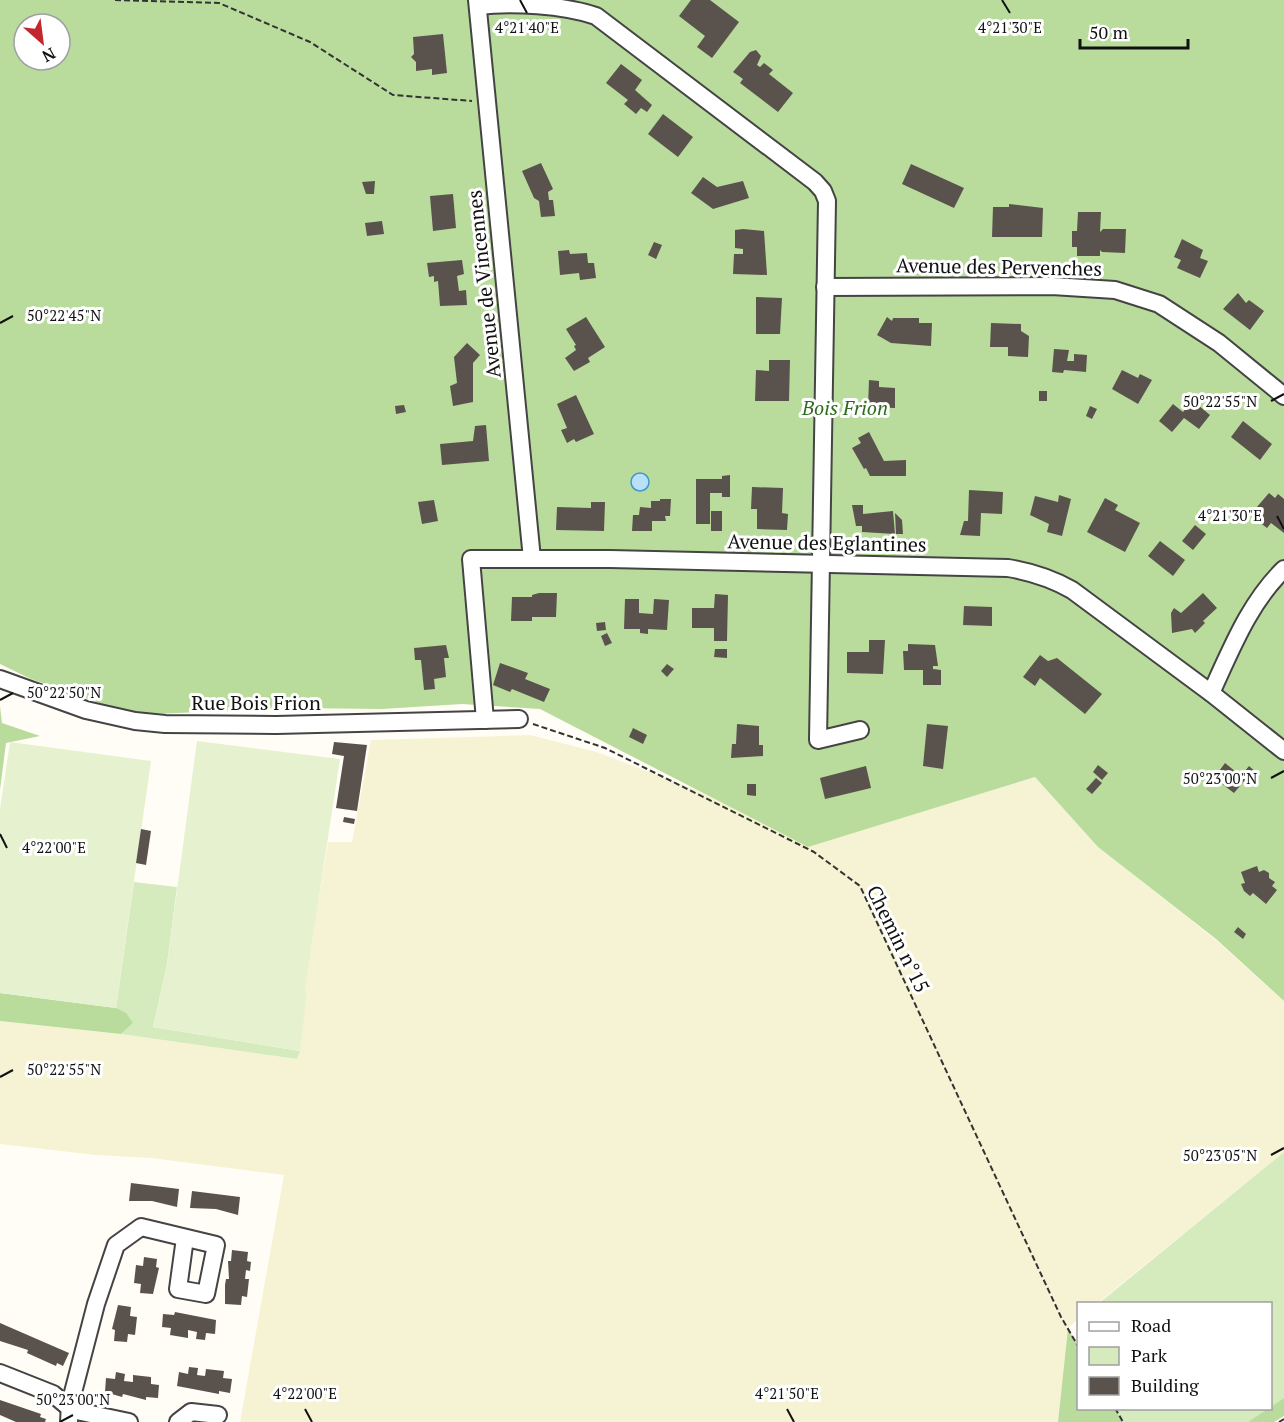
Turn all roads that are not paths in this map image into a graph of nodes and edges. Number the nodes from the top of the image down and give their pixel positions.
1 (477, 3) edge
2 (825, 287) junction
3 (1284, 396) edge
4 (532, 559) junction
5 (819, 564) junction
6 (1284, 569) edge
7 (0, 679) edge
8 (1211, 693) junction
9 (519, 719) road end
10 (484, 720) junction
11 (860, 730) dead end
12 (1284, 751) edge
13 (185, 1238) junction
14 (0, 1373) edge
15 (218, 1415) dead end
16 (70, 1416) edge
17 (129, 1422) edge
18 (178, 1422) edge

1 - 2 street, Avenue de Vincennes
1 - 4 street, Avenue de Vincennes
2 - 3 street, Avenue des Pervenches
2 - 5 street, Avenue de Vincennes
4 - 5 street, Avenue des Eglantines
4 - 10 street, Avenue des Eglantines
5 - 8 street, Avenue des Eglantines
5 - 11 street, Avenue de Vincennes
6 - 8 street
7 - 10 street, Rue Bois Frion
8 - 12 street, Avenue des Eglantines
9 - 10 street, Rue Bois Frion
13 - 13 street
13 - 16 street
14 - 16 street
15 - 18 street
16 - 17 street

